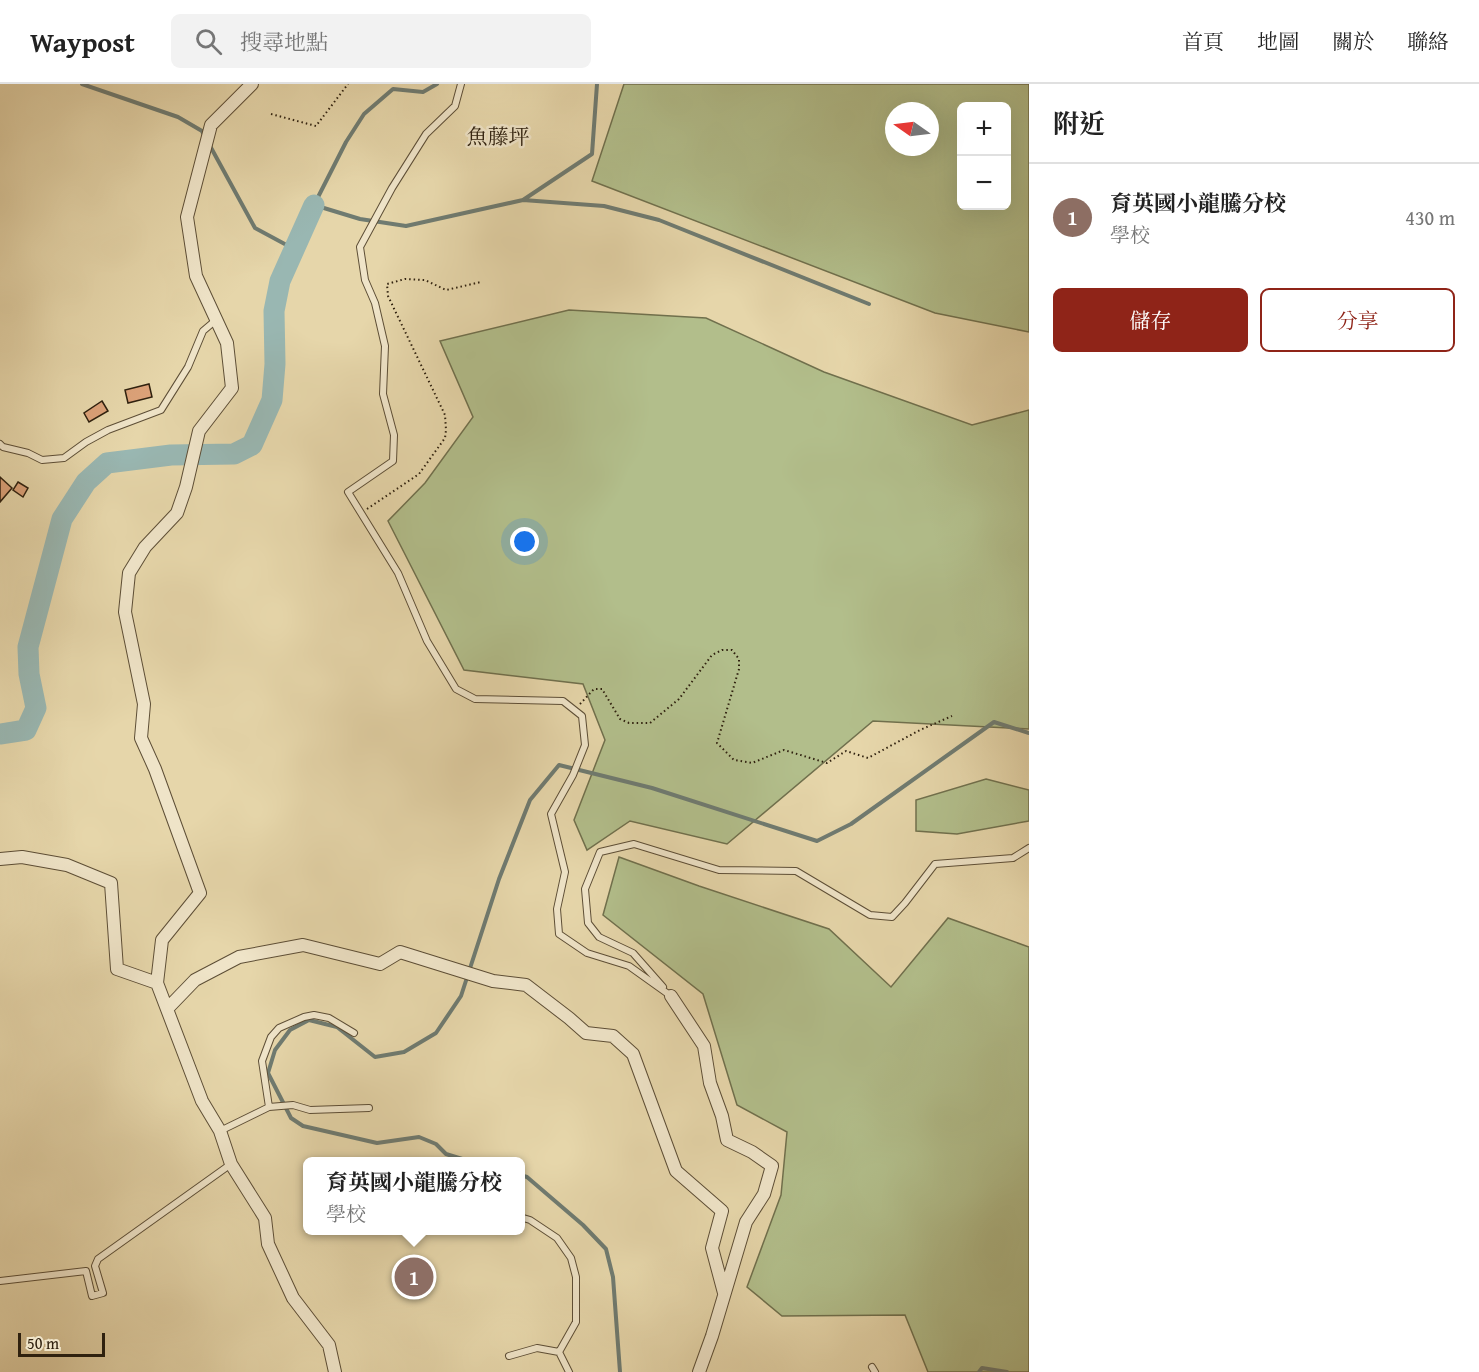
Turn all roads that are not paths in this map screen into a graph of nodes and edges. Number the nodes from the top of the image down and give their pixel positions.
1 (252, 84) edge
2 (461, 84) edge
3 (216, 320) junction
4 (0, 444) edge
5 (1029, 848) edge
6 (0, 859) edge
7 (157, 983) junction
8 (671, 996) junction
9 (167, 1009) junction
10 (354, 1033) dead end
11 (269, 1107) junction
12 (369, 1108) dead end
13 (220, 1131) junction
14 (231, 1164) junction
15 (525, 1218) edge
16 (0, 1281) edge
17 (724, 1293) junction
18 (559, 1352) junction
19 (509, 1356) dead end
20 (335, 1372) edge
21 (569, 1372) edge
22 (699, 1372) edge

1 - 3 street
2 - 8 lane
3 - 4 lane
3 - 7 street
5 - 8 lane
6 - 7 street
7 - 9 street
8 - 17 street
9 - 13 street
9 - 17 street
10 - 11 lane
11 - 12 lane
11 - 13 lane
13 - 14 street
14 - 16 lane
14 - 20 street
15 - 18 lane
17 - 22 street
18 - 19 lane
18 - 21 lane

